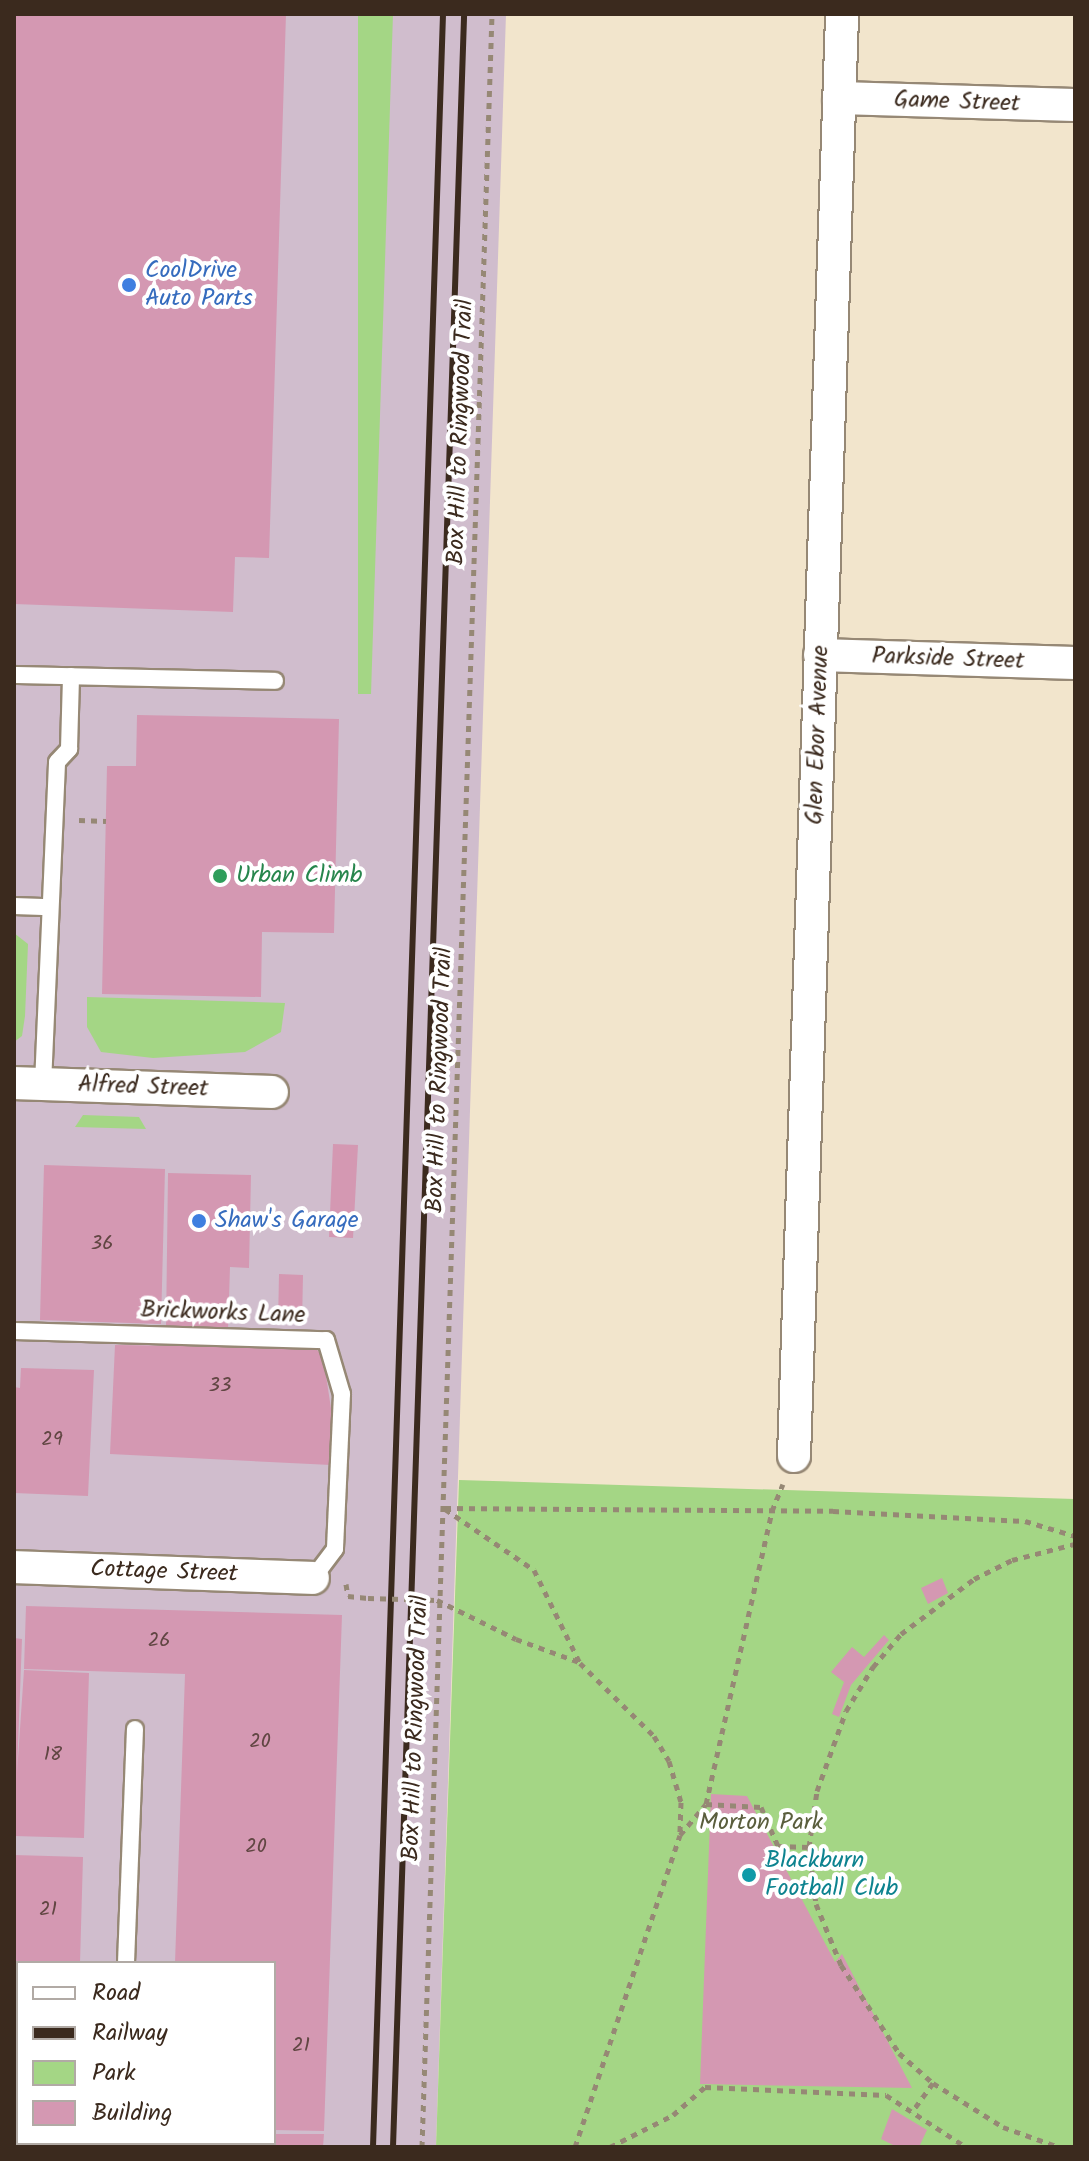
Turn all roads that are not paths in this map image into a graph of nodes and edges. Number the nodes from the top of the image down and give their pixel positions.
1 (842, 14) edge
2 (839, 98) junction
3 (1075, 105) edge
4 (820, 655) junction
5 (1075, 663) edge
6 (14, 675) edge
7 (71, 676) junction
8 (275, 681) dead end
9 (14, 906) edge
10 (50, 907) junction
11 (29, 1084) edge
12 (272, 1092) dead end
13 (14, 1331) edge
14 (794, 1456) road end
15 (14, 1567) edge
16 (313, 1578) joint
17 (135, 1729) dead end
18 (126, 1961) edge

1 - 2 street, Glen Ebor Avenue
2 - 3 street, Game Street
2 - 4 street, Glen Ebor Avenue
4 - 5 street, Parkside Street
4 - 14 street, Glen Ebor Avenue
6 - 7 lane
7 - 8 lane
7 - 10 lane
9 - 10 lane
10 - 11 lane
11 - 12 street, Alfred Street
13 - 16 lane, Brickworks Lane
15 - 16 street, Cottage Street
17 - 18 lane

